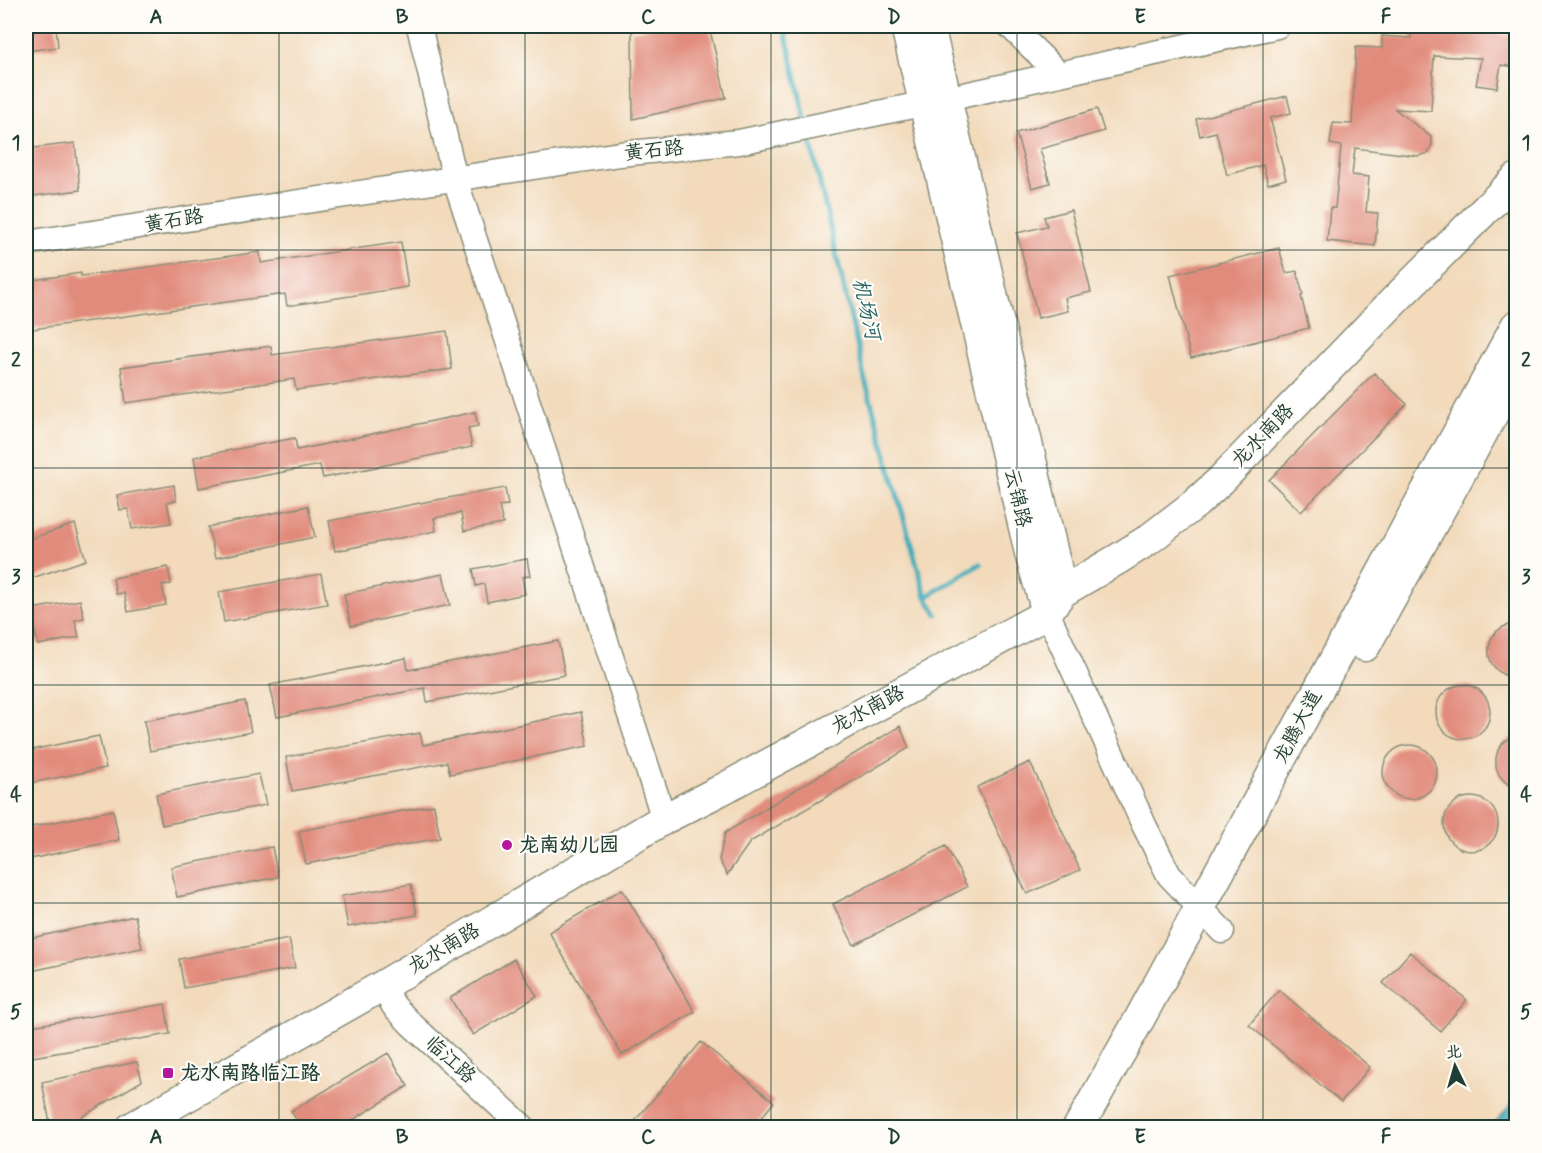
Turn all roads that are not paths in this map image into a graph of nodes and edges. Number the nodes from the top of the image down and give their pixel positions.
1 (419, 26) edge
2 (906, 26) edge
3 (929, 26) edge
4 (1010, 26) edge
5 (1277, 26) edge
6 (1058, 73) junction
7 (935, 101) junction
8 (455, 179) junction
9 (1516, 179) edge
10 (26, 243) edge
11 (1516, 326) edge
12 (1516, 372) edge
13 (1054, 602) junction
14 (664, 819) junction
15 (1211, 919) junction
16 (382, 986) junction
17 (131, 1128) edge
18 (525, 1128) edge
19 (1078, 1128) edge
20 (1095, 1128) edge

1 - 8 street
2 - 7 main road, 云锦路
3 - 7 main road, 云锦路
4 - 6 street
5 - 6 street, 黄石路
6 - 7 street, 黄石路
7 - 8 street, 黄石路
7 - 13 main road, 云锦路
8 - 10 street, 黄石路
8 - 14 street
9 - 13 main road, 龙水南路
11 - 15 main road, 龙腾大道
12 - 15 main road, 龙腾大道
13 - 14 main road, 龙水南路
13 - 15 street, 云锦路
14 - 16 main road, 龙水南路
15 - 19 main road, 龙腾大道
15 - 20 main road, 龙腾大道
16 - 17 main road, 龙水南路
16 - 18 street, 临江路

